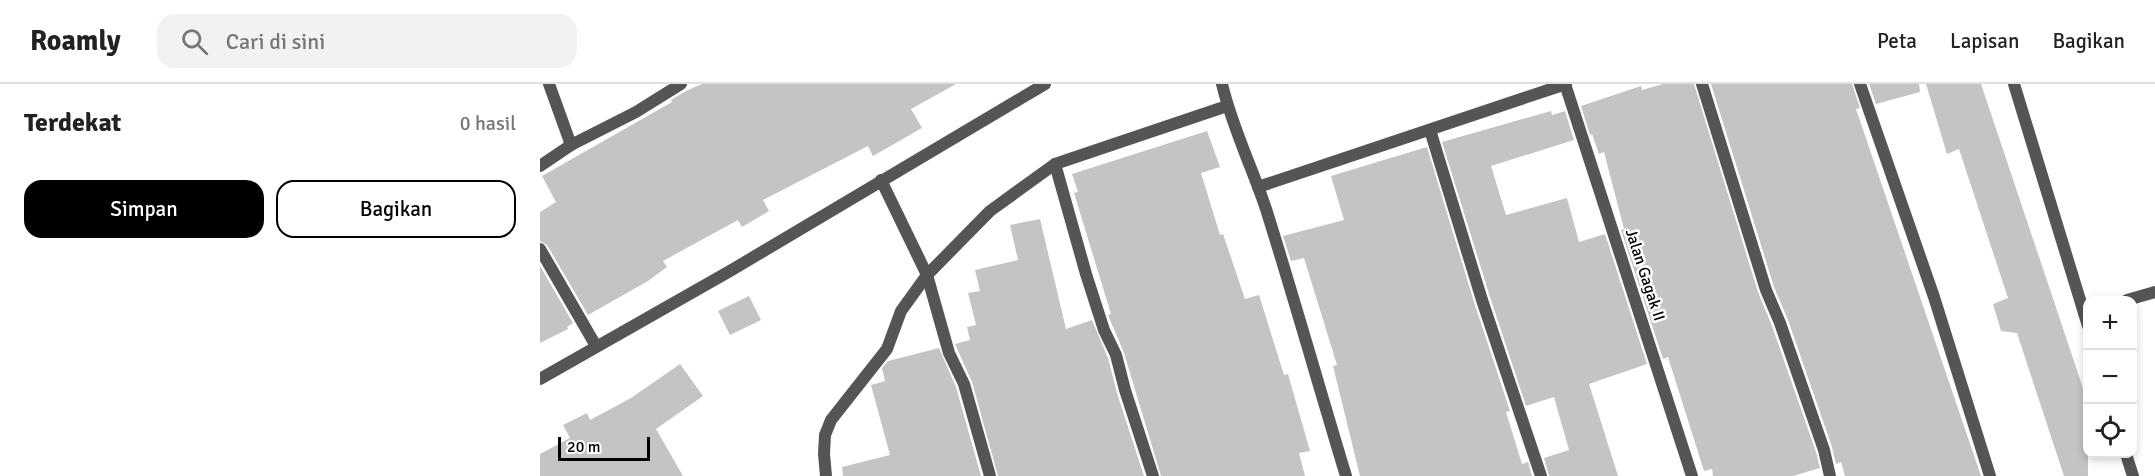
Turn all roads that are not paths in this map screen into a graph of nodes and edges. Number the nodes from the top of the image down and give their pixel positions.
1 (549, 84) edge
2 (681, 84) edge
3 (1045, 84) edge
4 (1222, 84) edge
5 (1565, 84) edge
6 (1702, 84) edge
7 (1860, 84) edge
8 (2014, 84) edge
9 (1227, 106) junction
10 (1430, 130) junction
11 (571, 145) junction
12 (1055, 164) junction
13 (540, 165) edge
14 (881, 180) junction
15 (1258, 187) junction
16 (540, 249) edge
17 (927, 276) junction
18 (2155, 292) edge
19 (2137, 297) edge
20 (2083, 303) edge
21 (596, 346) junction
22 (540, 379) edge
23 (2128, 458) edge
24 (826, 476) edge
25 (990, 476) edge
26 (1153, 476) edge
27 (1346, 476) edge
28 (1541, 476) edge
29 (1692, 476) edge
30 (1830, 476) edge
31 (1990, 476) edge
32 (2133, 476) edge

1 - 11 street
2 - 11 street
3 - 14 street
4 - 9 street
5 - 10 street
5 - 29 street, Jalan Gagak II
6 - 30 street
7 - 31 street
8 - 20 street
9 - 12 street
9 - 15 street
10 - 15 street
10 - 28 street
11 - 13 street
12 - 17 street
12 - 26 street
14 - 17 street
14 - 21 street
15 - 27 street
16 - 21 street
17 - 24 street
17 - 25 street
18 - 19 street
21 - 22 street
23 - 32 street

